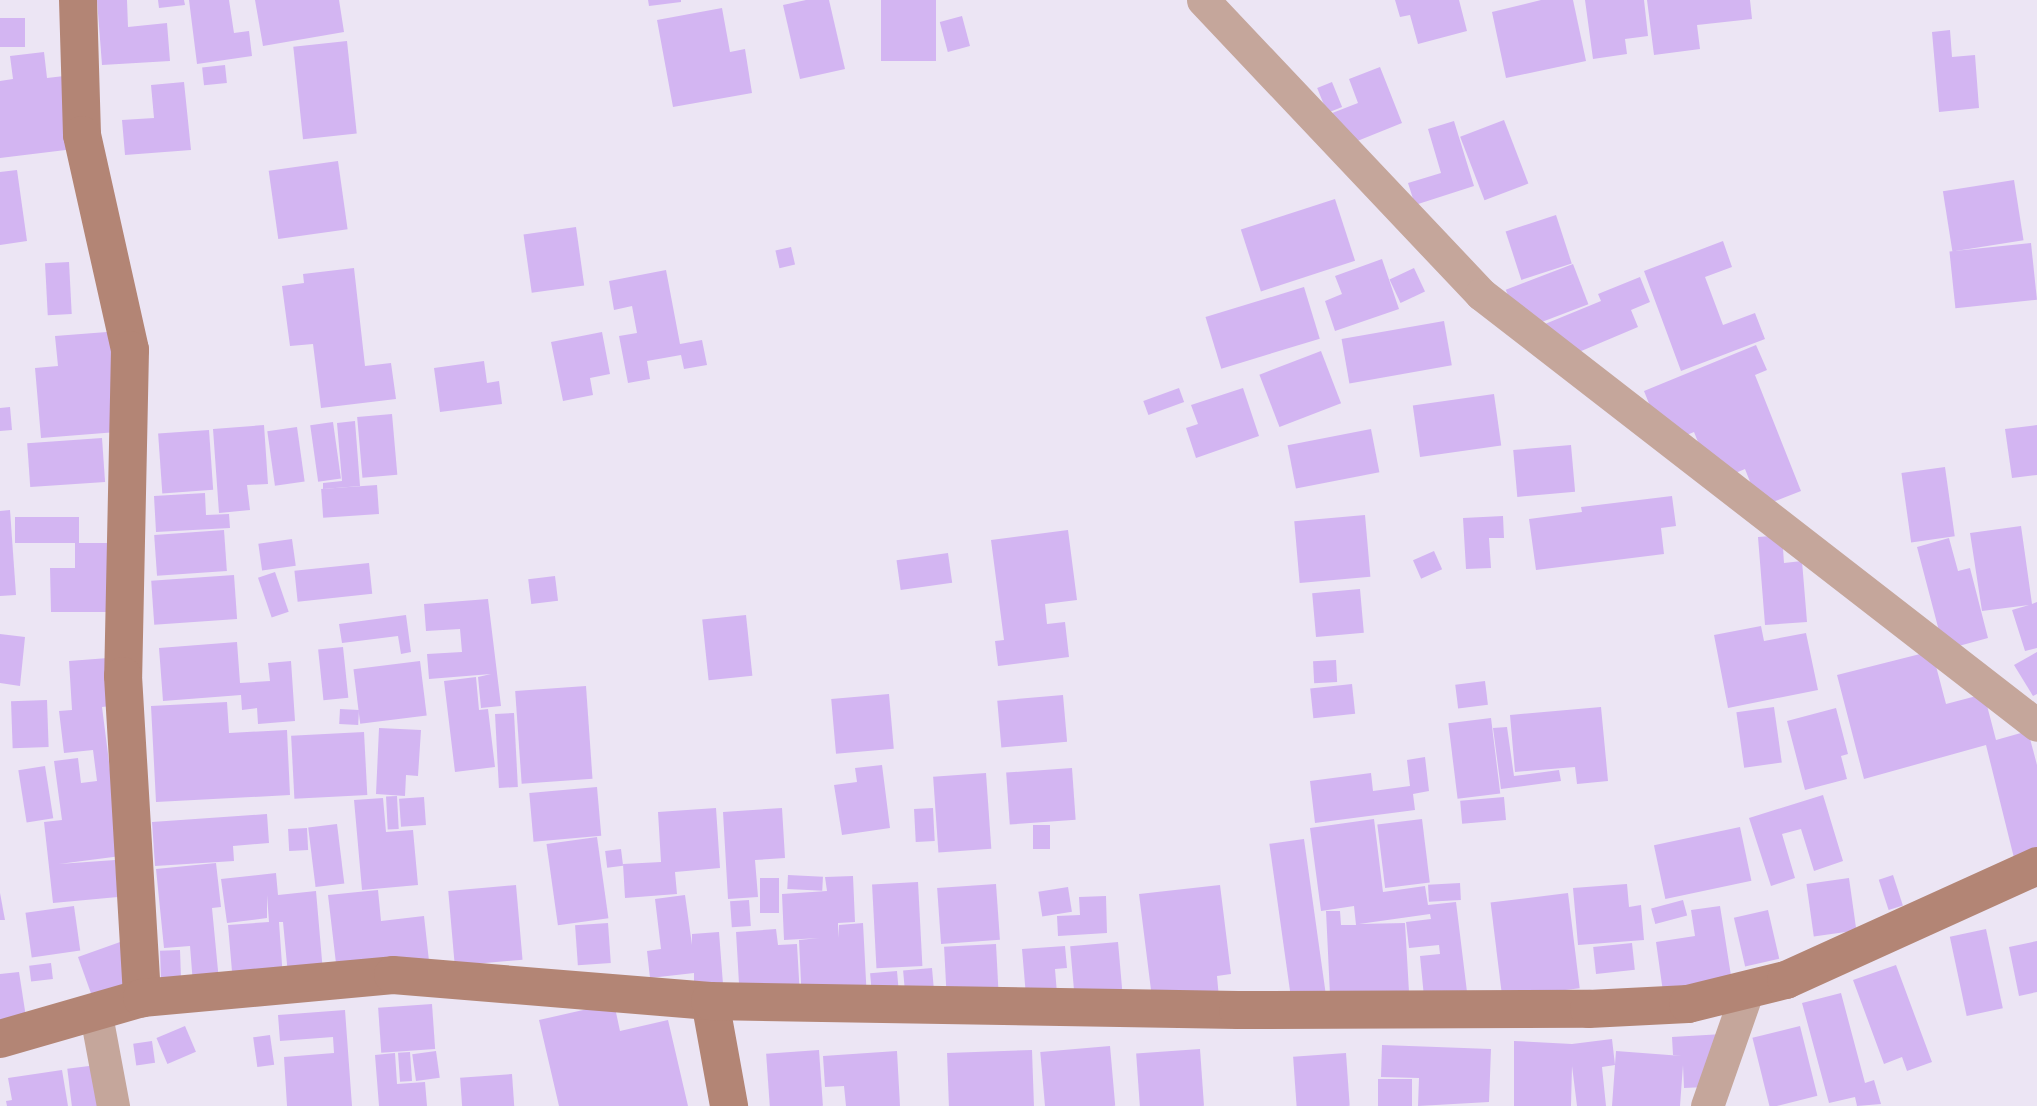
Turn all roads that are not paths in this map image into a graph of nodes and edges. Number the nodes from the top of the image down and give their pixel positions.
1 (78, 0) edge
2 (1203, 0) edge
3 (2037, 725) edge
4 (2037, 866) edge
5 (1748, 989) junction
6 (142, 998) junction
7 (710, 1001) junction
8 (96, 1015) junction
9 (0, 1039) edge
10 (113, 1106) edge
11 (729, 1106) edge
12 (1707, 1106) edge

1 - 6 main road
2 - 3 street
4 - 5 main road
5 - 7 main road
5 - 12 street
6 - 7 main road
6 - 8 main road
7 - 11 main road
8 - 9 main road
8 - 10 street

